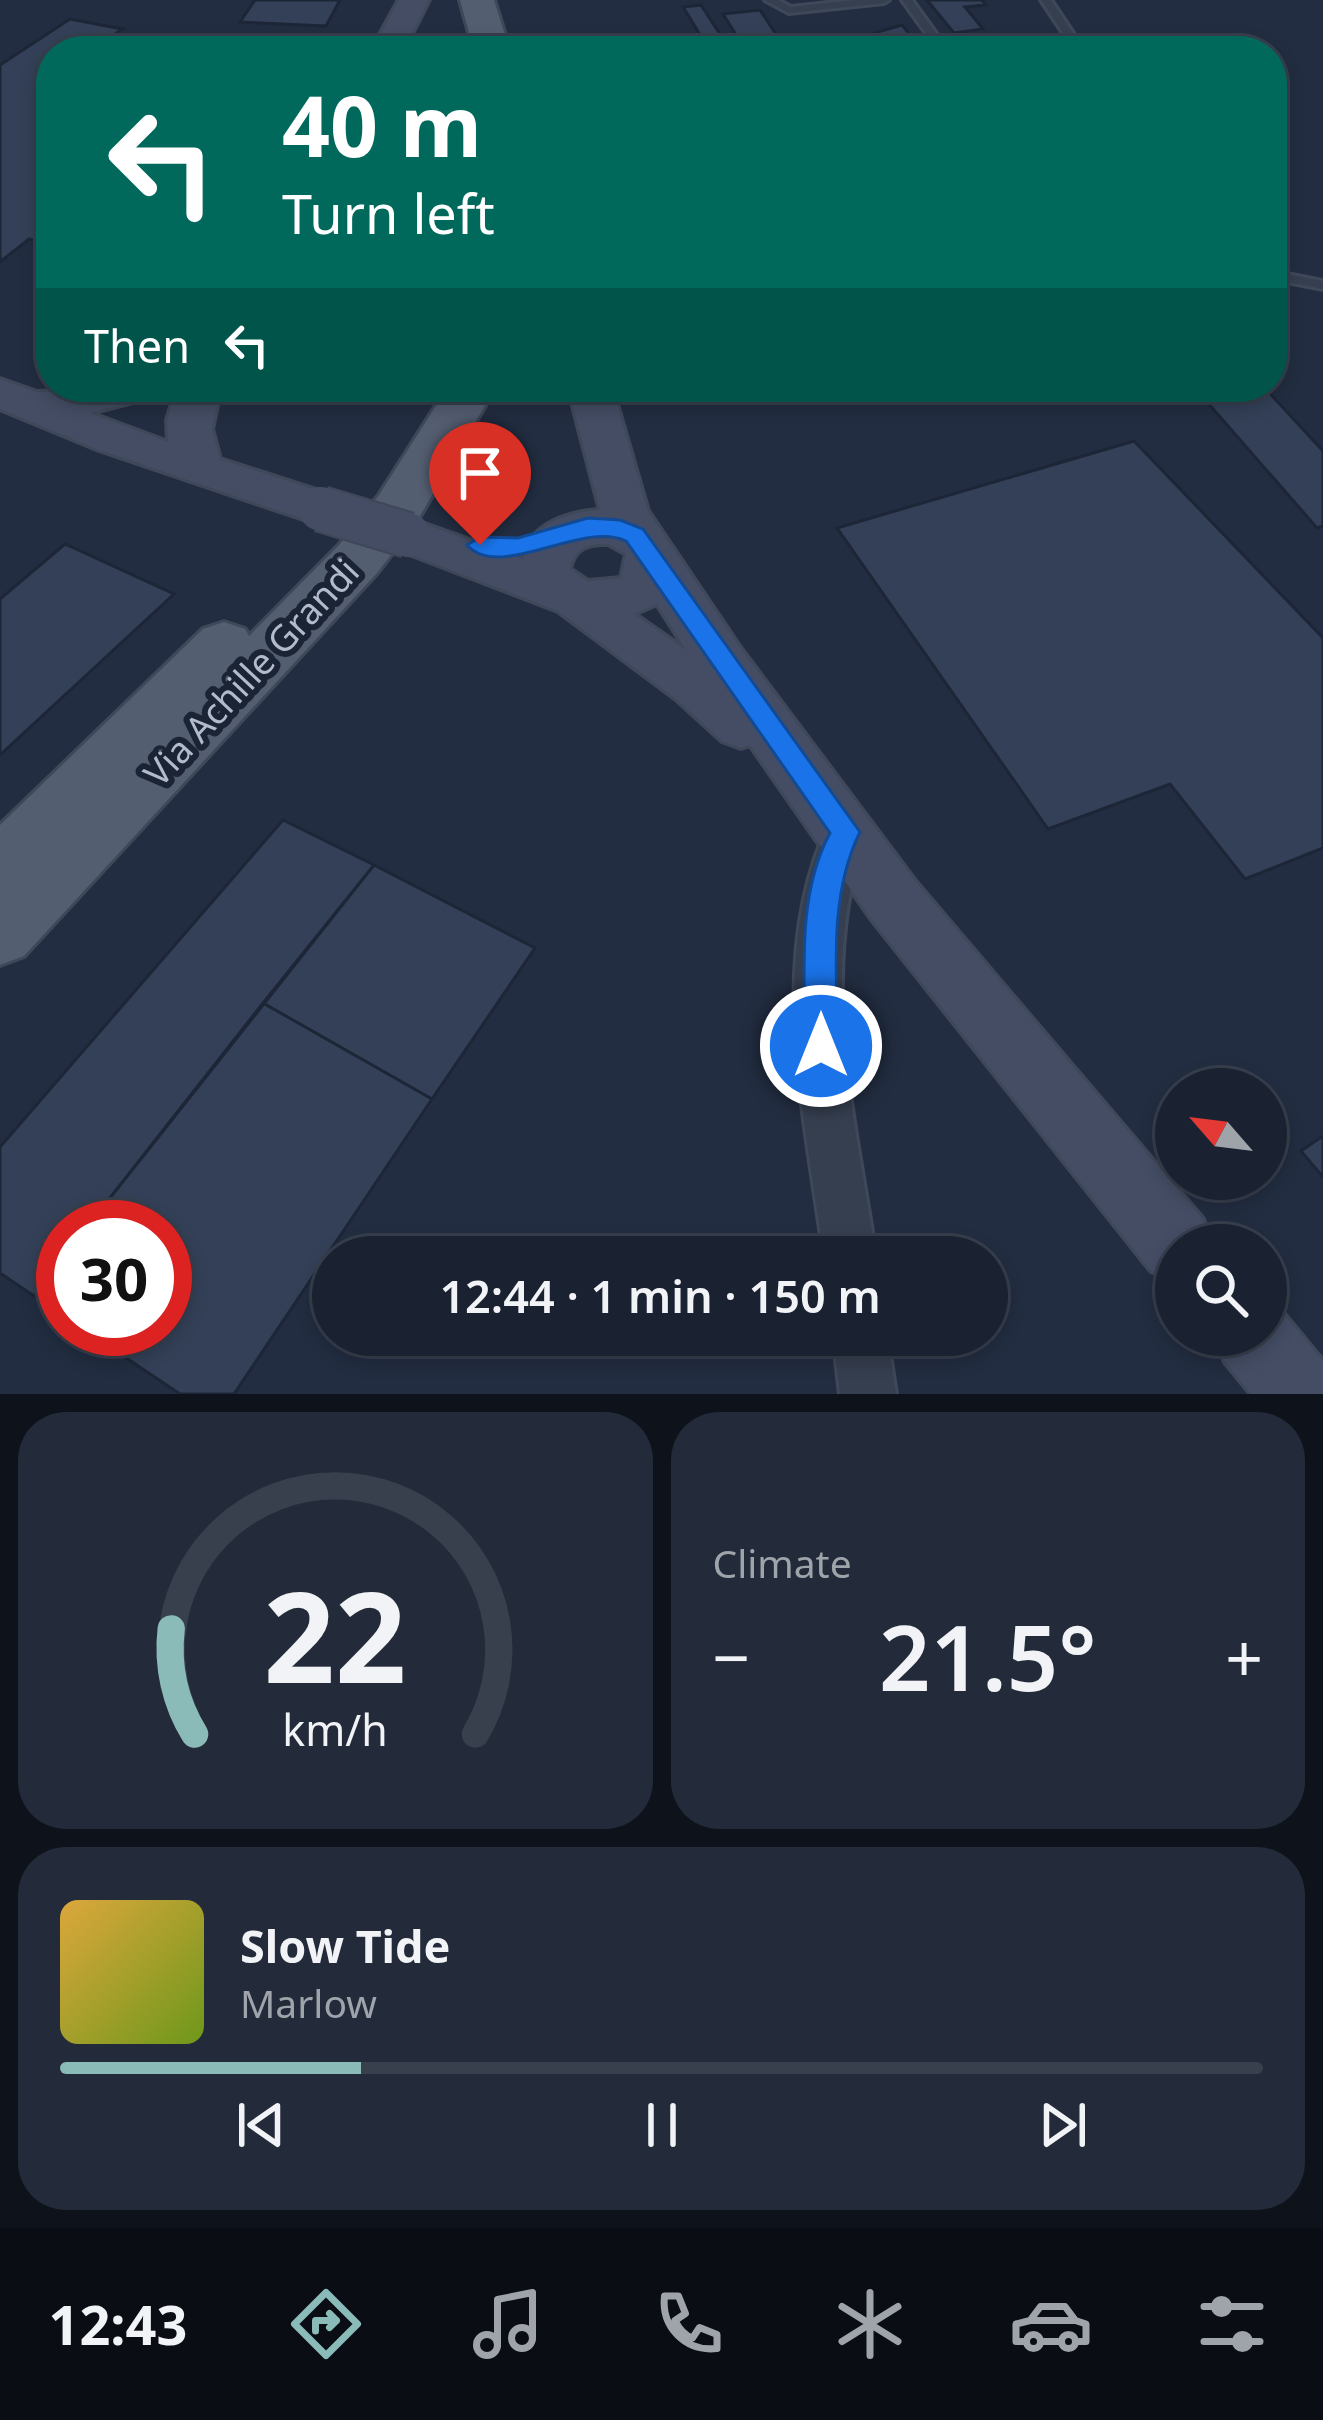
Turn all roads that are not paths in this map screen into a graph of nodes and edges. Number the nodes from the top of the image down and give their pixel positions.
1 (414, 0) edge
2 (449, 0) edge
3 (477, 0) edge
4 (770, 0) edge
5 (884, 0) edge
6 (907, 0) edge
7 (1046, 0) edge
8 (395, 36) edge
9 (459, 36) edge
10 (488, 36) edge
11 (933, 36) edge
12 (1070, 36) edge
13 (1287, 278) edge
14 (1323, 285) edge
15 (17, 399) edge
16 (52, 402) edge
17 (82, 402) edge
18 (192, 402) edge
19 (420, 402) edge
20 (463, 402) edge
21 (594, 402) edge
22 (202, 471) junction
23 (614, 477) junction
24 (408, 535) junction
25 (565, 535) junction
26 (648, 549) junction
27 (569, 597) junction
28 (835, 819) junction
29 (0, 868) edge
30 (0, 934) edge
31 (1160, 1224) edge
32 (847, 1236) edge
33 (863, 1356) edge
34 (1269, 1356) edge
35 (868, 1394) edge
36 (1300, 1394) edge

1 - 8 street
2 - 9 main road
3 - 10 main road
4 - 5 lane
6 - 11 lane
7 - 12 lane
13 - 14 lane
15 - 22 street
16 - 17 street
18 - 22 street
19 - 29 main road, Via Achille Grandi
20 - 30 main road, Via Achille Grandi
21 - 23 street
22 - 24 street, bridge
23 - 25 street
23 - 26 street
24 - 25 street
24 - 27 street
25 - 26 street
25 - 27 street
26 - 27 street
26 - 28 street
27 - 28 street
28 - 31 street
28 - 32 street
33 - 35 street
34 - 36 street

